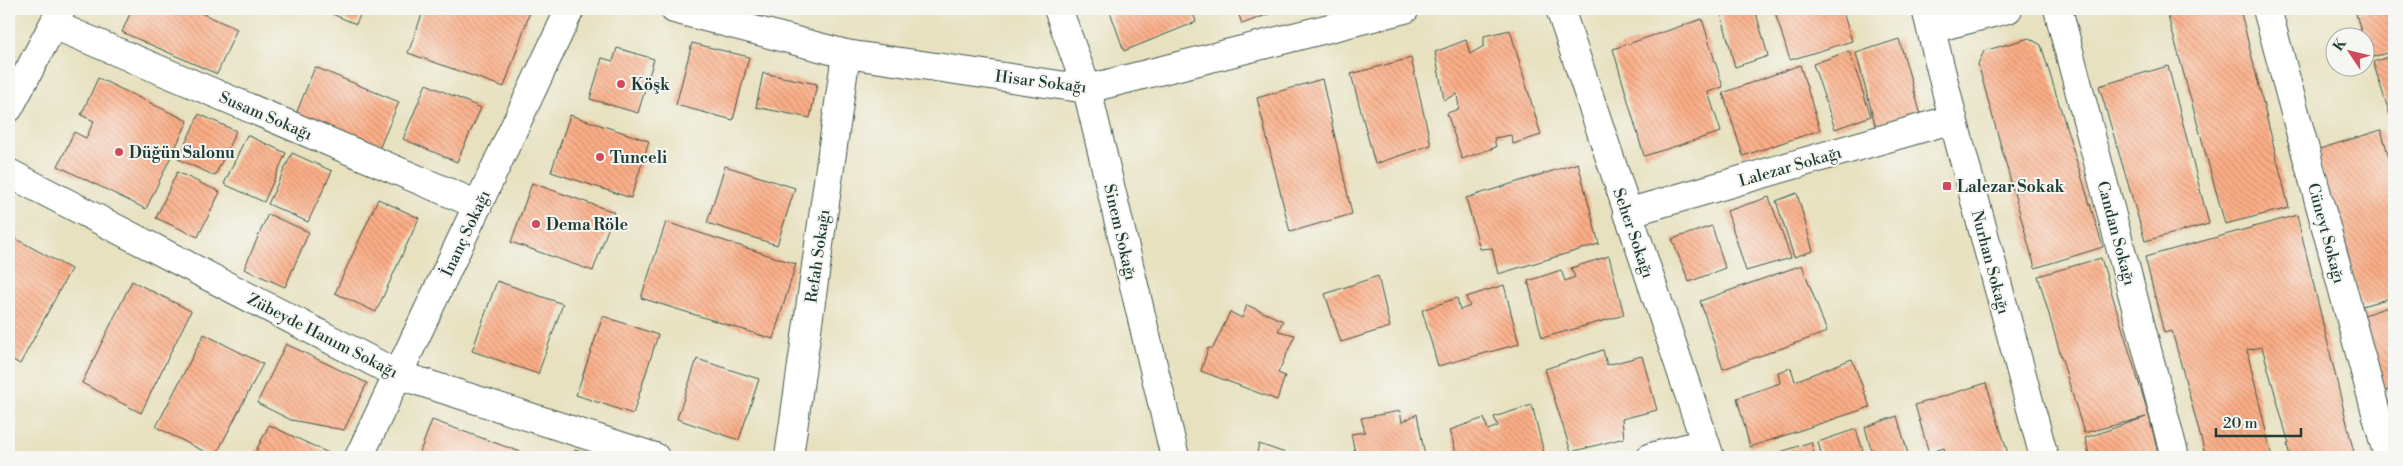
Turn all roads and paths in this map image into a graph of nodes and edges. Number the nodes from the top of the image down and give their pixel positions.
1 (570, 9) edge
2 (674, 9) edge
3 (1058, 9) edge
4 (1405, 9) edge
5 (1560, 9) edge
6 (1912, 9) edge
7 (2008, 9) edge
8 (2058, 9) edge
9 (2266, 9) edge
10 (58, 17) edge
11 (1929, 19) edge
12 (846, 54) junction
13 (1087, 89) junction
14 (9, 108) edge
15 (1953, 119) junction
16 (9, 173) edge
17 (478, 205) junction
18 (1627, 214) junction
19 (399, 375) junction
20 (1707, 450) edge
21 (359, 457) edge
22 (655, 457) edge
23 (789, 457) edge
24 (1175, 457) edge
25 (1652, 457) edge
26 (2044, 457) edge
27 (2175, 457) edge
28 (2388, 457) edge

1 - 17 street, İnanç Sokağı
2 - 12 street, Hisar Sokağı
3 - 13 street, Sinem Sokağı
4 - 13 street, Hisar Sokağı
5 - 18 street, Seher Sokağı
6 - 11 street
7 - 11 street
8 - 27 street, Candan Sokağı
9 - 28 street, Cüneyt Sokağı
10 - 14 street
10 - 17 street, Susam Sokağı
11 - 15 street, Nurhan Sokağı
12 - 13 street, Hisar Sokağı
12 - 23 street, Refah Sokağı
13 - 24 street, Sinem Sokağı
15 - 18 street, Lalezar Sokağı
15 - 26 street, Nurhan Sokağı
16 - 19 street, Zübeyde Hanım Sokağı
17 - 19 street, İnanç Sokağı
18 - 20 street, Seher Sokağı
19 - 21 street, İnanç Sokağı
19 - 22 street, Zübeyde Hanım Sokağı
20 - 25 street

